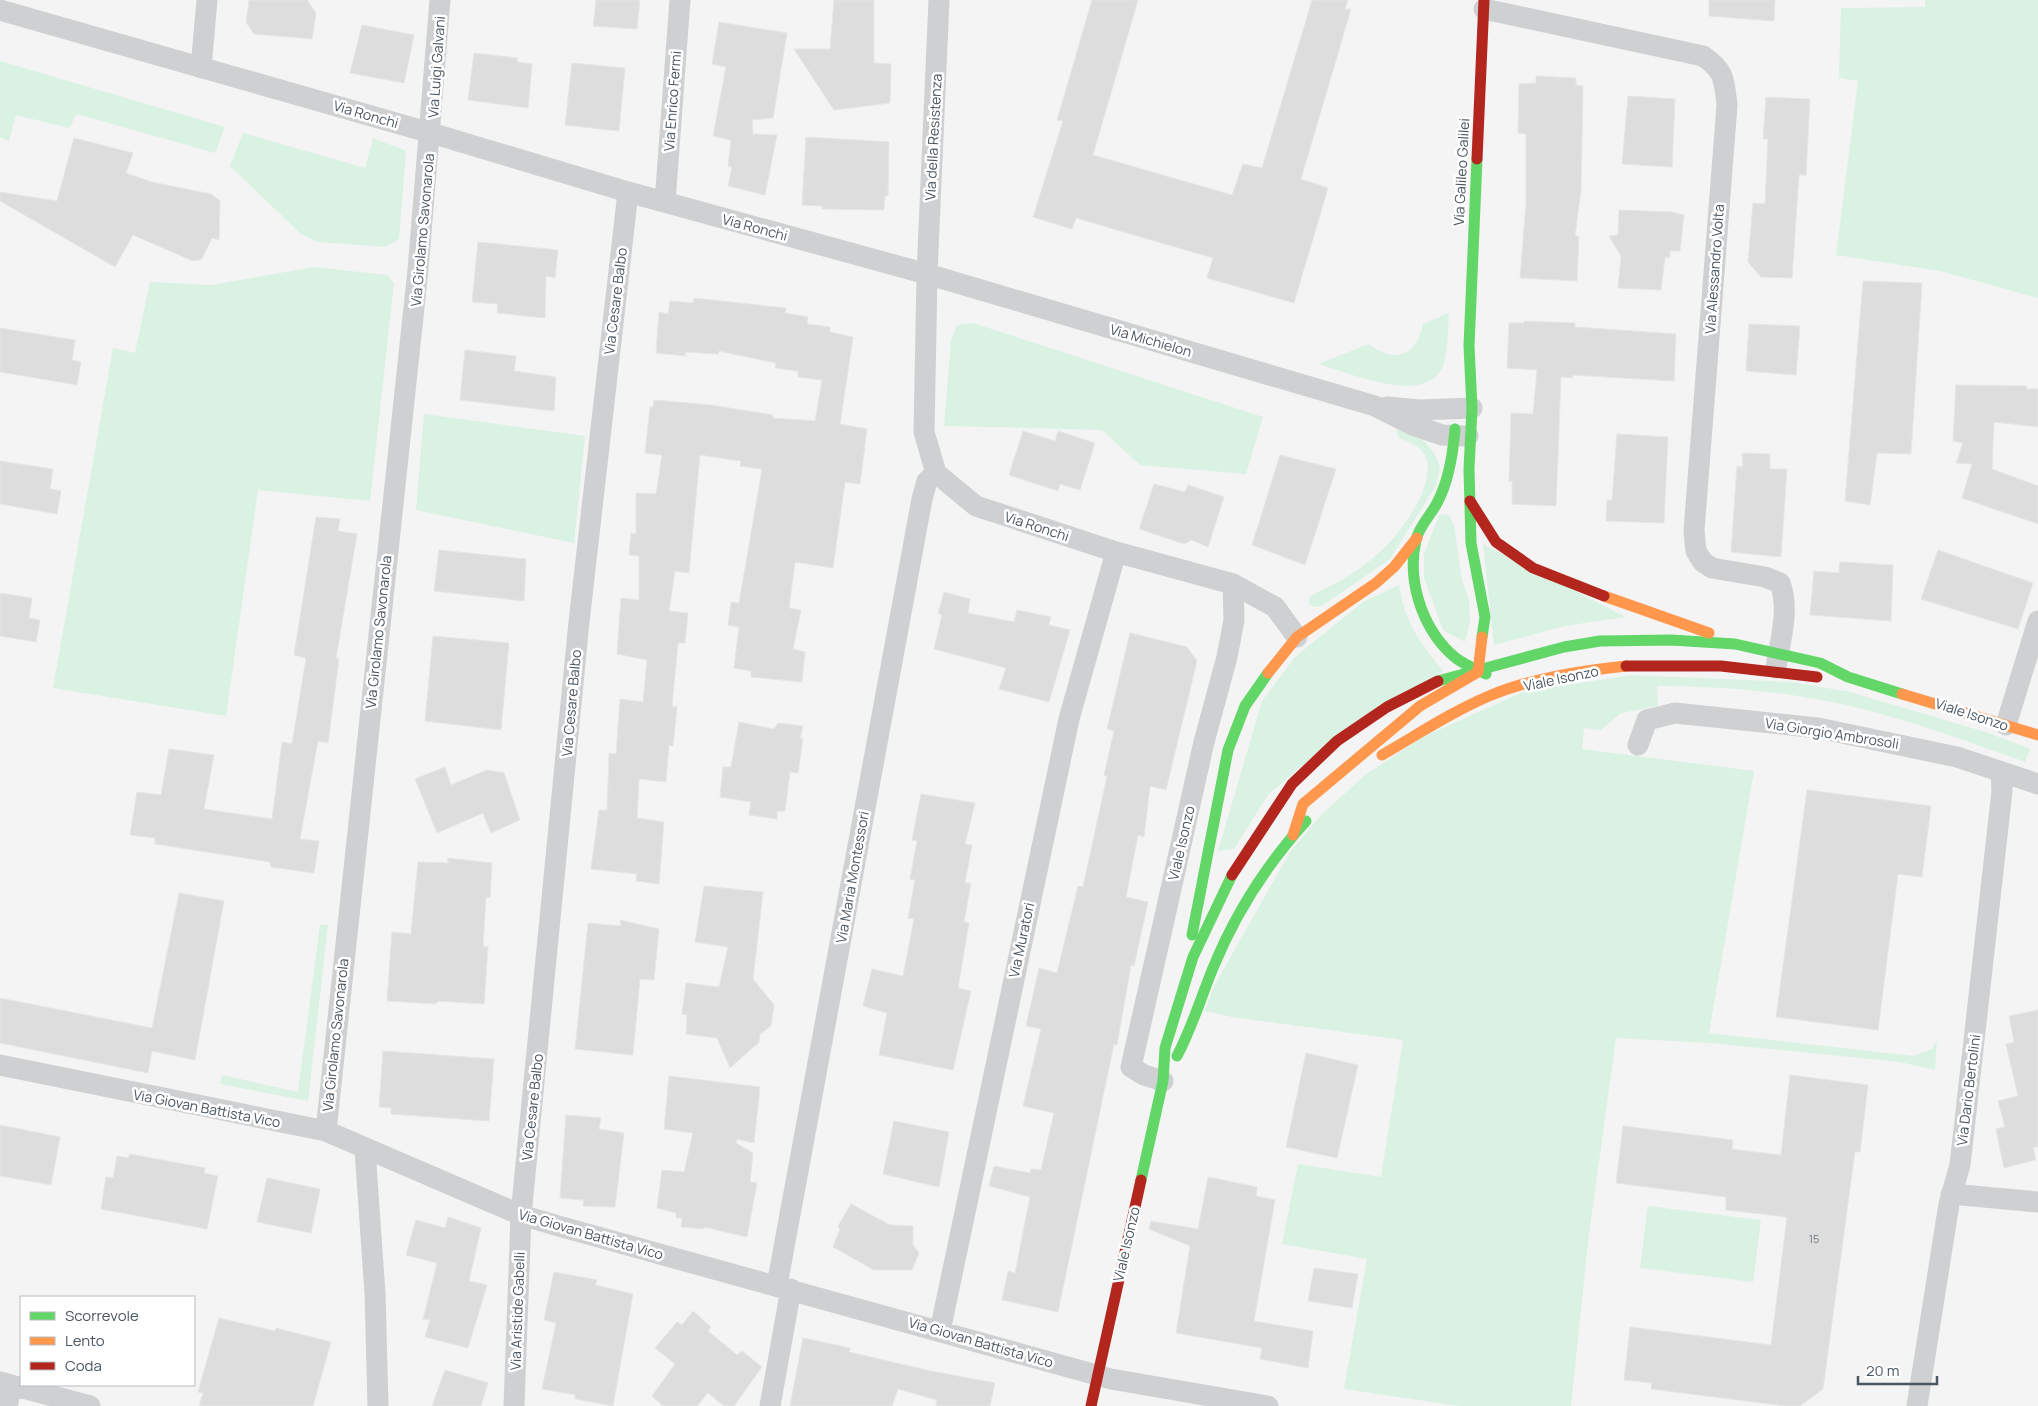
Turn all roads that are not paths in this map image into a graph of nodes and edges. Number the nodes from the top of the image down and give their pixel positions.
1 (208, 0) edge
2 (440, 0) edge
3 (680, 0) edge
4 (939, 0) edge
5 (1484, 4) edge
6 (0, 10) edge
7 (200, 68) junction
8 (431, 133) junction
9 (628, 192) junction
10 (665, 202) junction
11 (927, 274) junction
12 (1469, 346) junction
13 (1461, 400) junction
14 (1374, 406) junction
15 (1462, 436) junction
16 (936, 473) junction
17 (1469, 500) junction
18 (1417, 538) junction
19 (1116, 552) junction
20 (1233, 584) junction
21 (2038, 622) edge
22 (1298, 637) junction
23 (1736, 644) junction
24 (1608, 656) dead end
25 (1456, 659) joint
26 (1777, 662) junction
27 (1635, 665) junction
28 (1478, 672) junction
29 (1506, 675) dead end
30 (1848, 677) junction
31 (2006, 725) junction
32 (2038, 735) edge
33 (1638, 745) dead end
34 (2001, 772) junction
35 (2038, 784) edge
36 (1339, 789) dead end
37 (1313, 815) dead end
38 (1293, 835) junction
39 (1193, 957) junction
40 (0, 1065) edge
41 (1162, 1082) junction
42 (326, 1132) junction
43 (365, 1150) junction
44 (1951, 1194) junction
45 (2038, 1202) edge
46 (521, 1215) junction
47 (784, 1287) junction
48 (940, 1331) junction
49 (1098, 1376) junction
50 (6, 1384) edge
51 (7, 1406) edge
52 (90, 1406) edge
53 (378, 1406) edge
54 (514, 1406) edge
55 (770, 1406) edge
56 (1091, 1406) edge
57 (1268, 1406) edge
58 (1917, 1406) edge

1 - 7 street
2 - 8 street, Via Luigi Galvani
3 - 10 street, Via Enrico Fermi
4 - 11 street, Via della Resistenza
5 - 12 main road, Via Galileo Galilei
5 - 26 street, Via Alessandro Volta
6 - 7 street, Via Ronchi
7 - 8 street, Via Ronchi
8 - 9 street, Via Ronchi
8 - 42 street, Via Girolamo Savonarola
9 - 10 street, Via Ronchi
9 - 46 street, Via Cesare Balbo
10 - 11 street, Via Ronchi
11 - 14 street, Via Michielon
11 - 16 street
12 - 13 main road, Via Galileo Galilei
12 - 13 main road, Via Galileo Galilei
13 - 14 street, Via Michielon
13 - 15 main road, Via Galileo Galilei
14 - 15 street, Via Michielon
15 - 17 main road, Via Galileo Galilei
15 - 18 main road, Via Galileo Galilei
16 - 19 street, Via Ronchi
16 - 47 street, Via Maria Montessori
17 - 23 main road, Viale Isonzo
17 - 28 main road, Via Galileo Galilei
18 - 22 main road, Viale Isonzo
18 - 25 main road, Via Galileo Galilei
19 - 20 street, Via Ronchi
19 - 48 street, Via Muratori
20 - 22 street, Via Ronchi
20 - 41 street, Viale Isonzo
21 - 31 street
22 - 39 main road, Viale Isonzo
23 - 26 main road, Viale Isonzo
23 - 28 main road, Viale Isonzo
24 - 27 main road, Viale Isonzo
25 - 28 main road, Viale Isonzo
26 - 27 main road, Viale Isonzo
26 - 30 main road, Viale Isonzo
26 - 30 main road, Viale Isonzo
27 - 36 main road, Viale Isonzo
28 - 29 main road, Viale Isonzo
28 - 38 main road, Viale Isonzo
28 - 39 main road, Viale Isonzo
30 - 31 main road, Viale Isonzo
31 - 32 main road, Viale Isonzo
33 - 34 street, Via Giorgio Ambrosoli
34 - 35 street, Via Giorgio Ambrosoli
34 - 44 street, Via Dario Bertolini
37 - 38 main road, Viale Isonzo
38 - 41 main road, Viale Isonzo
39 - 41 main road, Viale Isonzo
40 - 42 street, Via Giovan Battista Vico
41 - 49 main road, Viale Isonzo
42 - 43 street, Via Giovan Battista Vico
43 - 46 street, Via Giovan Battista Vico
43 - 53 street
44 - 45 street
44 - 58 street, Via Dario Bertolini
46 - 47 street, Via Giovan Battista Vico
46 - 54 street, Via Aristide Gabelli
47 - 48 street, Via Giovan Battista Vico
47 - 55 street, Via Maria Montessori
48 - 49 street, Via Giovan Battista Vico
49 - 56 main road, Viale Isonzo
49 - 57 street, Via Giovan Battista Vico
50 - 51 street
50 - 52 street

